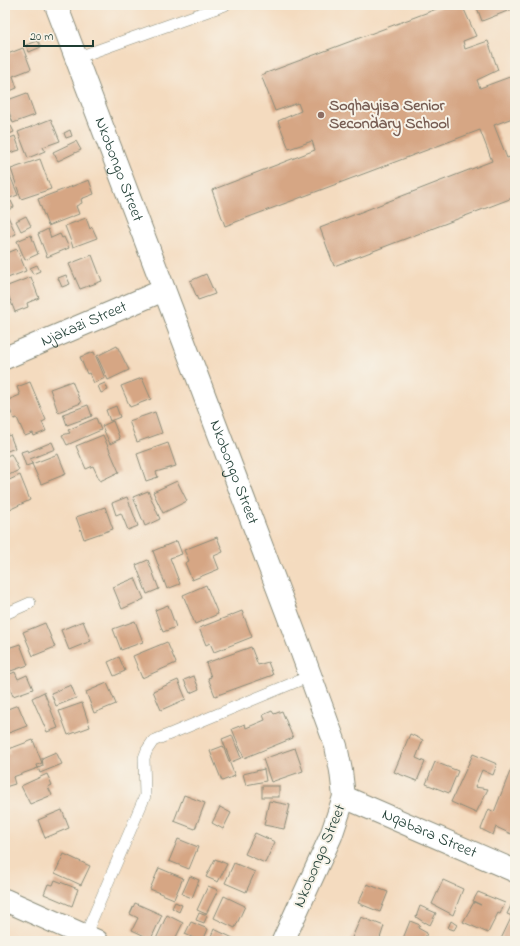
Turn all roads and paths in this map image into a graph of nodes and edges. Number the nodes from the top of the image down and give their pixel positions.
1 (56, 5) edge
2 (225, 5) edge
3 (76, 58) junction
4 (164, 290) junction
5 (5, 358) edge
6 (30, 603) dead end
7 (5, 614) edge
8 (310, 676) junction
9 (344, 798) junction
10 (515, 871) edge
11 (5, 900) edge
12 (91, 938) edge
13 (284, 941) edge

1 - 3 street, Nkobongo Street
2 - 3 lane
3 - 4 street, Nkobongo Street
4 - 5 street, Njakazi Street
4 - 8 street, Nkobongo Street
6 - 7 lane
8 - 9 street, Nkobongo Street
8 - 12 lane
9 - 10 street, Nqabara Street
9 - 13 street, Nkobongo Street
11 - 12 street

